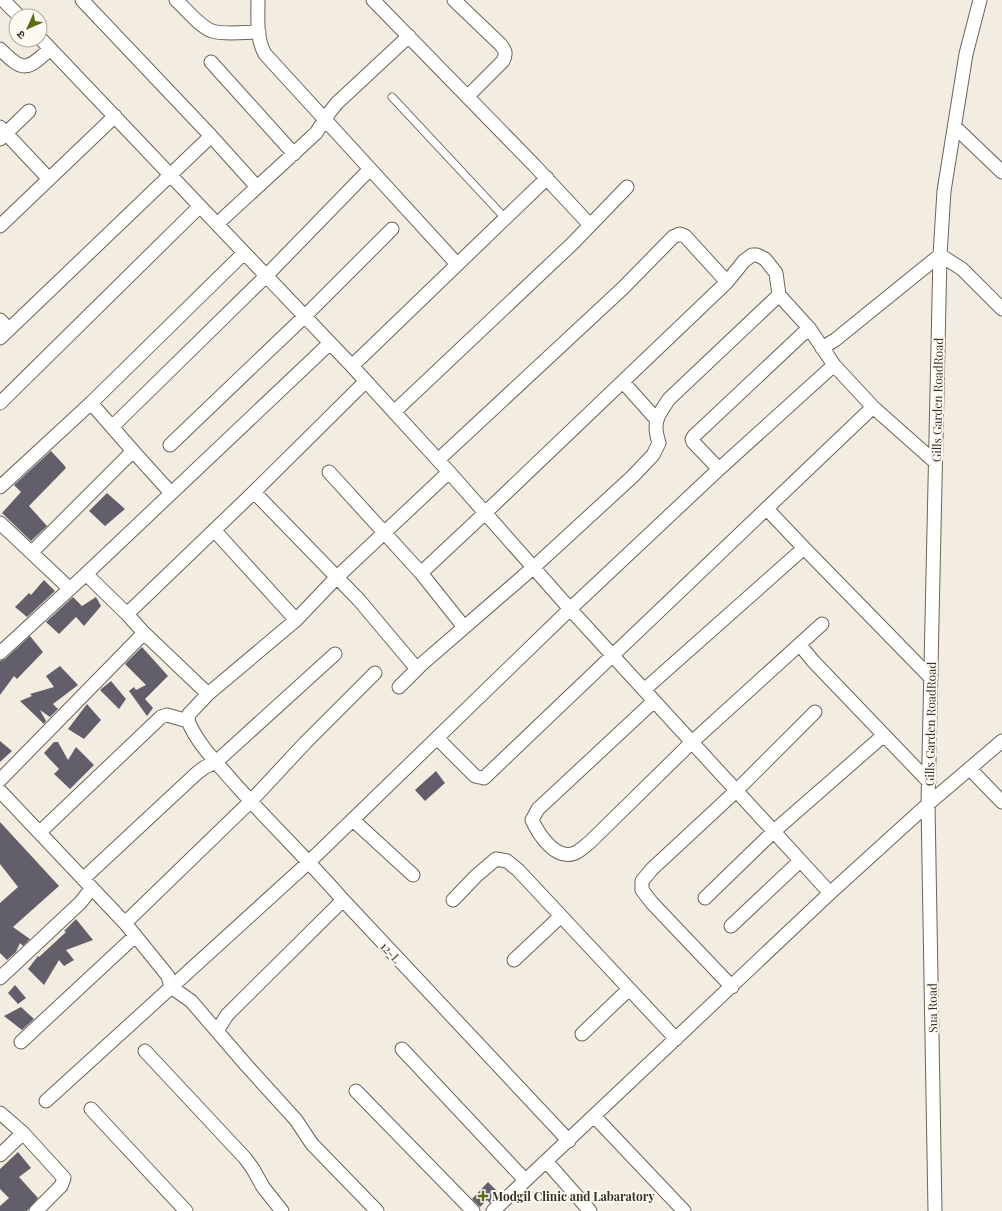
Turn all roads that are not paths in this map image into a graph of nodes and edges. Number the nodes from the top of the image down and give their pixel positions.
1 (3, 0) edge
2 (82, 0) edge
3 (176, 0) edge
4 (258, 0) edge
5 (374, 0) edge
6 (454, 0) edge
7 (980, 0) edge
8 (11, 8) edge
9 (258, 32) junction
10 (409, 36) junction
11 (0, 49) edge
12 (50, 49) joint
13 (211, 62) dead end
14 (468, 96) junction
15 (392, 97) dead end
16 (28, 112) dead end
17 (115, 116) junction
18 (325, 120) junction
19 (955, 127) junction
20 (2, 133) edge
21 (211, 136) junction
22 (294, 154) junction
23 (370, 169) junction
24 (1002, 172) edge
25 (171, 175) junction
26 (546, 178) junction
27 (49, 179) junction
28 (257, 187) junction
29 (627, 187) dead end
30 (200, 206) junction
31 (505, 218) junction
32 (217, 224) junction
33 (590, 225) junction
34 (0, 226) edge
35 (392, 229) dead end
36 (244, 253) junction
37 (940, 255) junction
38 (457, 264) junction
39 (266, 276) junction
40 (727, 282) junction
41 (779, 295) junction
42 (1002, 309) edge
43 (305, 316) junction
44 (809, 328) junction
45 (3, 329) edge
46 (330, 343) junction
47 (822, 348) junction
48 (834, 365) junction
49 (352, 366) junction
50 (366, 382) junction
51 (623, 382) junction
52 (0, 403) edge
53 (91, 403) junction
54 (873, 407) junction
55 (394, 412) junction
56 (656, 419) junction
57 (112, 427) junction
58 (170, 445) dead end
59 (133, 451) junction
60 (438, 460) junction
61 (935, 462) junction
62 (719, 469) junction
63 (329, 472) dead end
64 (449, 472) junction
65 (0, 487) edge
66 (254, 492) junction
67 (171, 493) junction
68 (767, 509) junction
69 (485, 513) junction
70 (0, 523) edge
71 (214, 530) junction
72 (384, 534) junction
73 (804, 548) junction
74 (32, 552) junction
75 (534, 567) junction
76 (421, 573) junction
77 (86, 574) junction
78 (336, 578) junction
79 (70, 588) junction
80 (570, 609) junction
81 (127, 614) junction
82 (296, 620) junction
83 (822, 624) dead end
84 (464, 627) junction
85 (144, 633) junction
86 (800, 645) junction
87 (0, 653) edge
88 (335, 654) dead end
89 (613, 656) junction
90 (417, 669) junction
91 (374, 673) dead end
92 (931, 678) junction
93 (399, 687) dead end
94 (644, 690) junction
95 (208, 694) junction
96 (654, 701) junction
97 (815, 712) dead end
98 (188, 721) junction
99 (884, 735) junction
100 (437, 738) junction
101 (1002, 741) edge
102 (692, 742) junction
103 (216, 762) junction
104 (970, 769) junction
105 (0, 780) edge
106 (929, 782) junction
107 (0, 791) edge
108 (736, 791) junction
109 (251, 801) junction
110 (1002, 802) edge
111 (928, 804) junction
112 (353, 820) junction
113 (40, 832) junction
114 (774, 832) junction
115 (800, 861) junction
116 (309, 862) junction
117 (413, 875) dead end
118 (87, 883) junction
119 (830, 893) junction
120 (706, 898) dead end
121 (343, 900) junction
122 (453, 900) dead end
123 (561, 916) junction
124 (125, 923) junction
125 (731, 926) dead end
126 (135, 936) junction
127 (514, 960) dead end
128 (0, 978) edge
129 (732, 987) junction
130 (171, 988) junction
131 (629, 989) junction
132 (216, 1031) junction
133 (582, 1034) dead end
134 (676, 1039) junction
135 (21, 1042) dead end
136 (402, 1049) dead end
137 (145, 1051) dead end
138 (356, 1091) dead end
139 (46, 1101) dead end
140 (91, 1109) dead end
141 (0, 1113) edge
142 (594, 1116) junction
143 (24, 1133) junction
144 (569, 1141) junction
145 (0, 1155) edge
146 (546, 1161) junction
147 (525, 1180) junction
148 (36, 1211) edge
149 (186, 1211) edge
150 (282, 1211) edge
151 (377, 1211) edge
152 (473, 1211) edge
153 (495, 1211) edge
154 (590, 1211) edge
155 (684, 1211) edge
156 (936, 1211) edge

1 - 8 street
2 - 21 street
3 - 9 street
4 - 9 street
5 - 10 street
6 - 14 street
7 - 19 street, Gills Garden RoadRoad
9 - 18 street
10 - 14 street
10 - 18 street
11 - 12 street
12 - 17 street
13 - 22 street
14 - 26 street
15 - 31 lane
16 - 20 street
17 - 25 street
17 - 27 street
18 - 22 street
18 - 23 street
19 - 24 street
19 - 37 street, Gills Garden RoadRoad
20 - 27 street
21 - 25 street
21 - 28 street
22 - 28 street
23 - 38 street
23 - 39 street
25 - 30 street
25 - 45 street
26 - 31 street
26 - 33 street
27 - 34 street
28 - 32 street
29 - 33 street
30 - 32 street
30 - 52 street
31 - 38 street
32 - 36 street
33 - 55 street
35 - 43 street
36 - 39 street
36 - 53 street
37 - 42 street
37 - 47 street
37 - 61 street, Gills Garden RoadRoad
38 - 49 street
39 - 43 street
39 - 57 street
40 - 41 street
40 - 51 street
40 - 60 street
41 - 44 street
41 - 56 street
43 - 46 street
43 - 58 street
44 - 47 street
44 - 62 street
46 - 49 street
46 - 67 street
47 - 48 street
48 - 54 street
48 - 62 street
49 - 50 street
50 - 55 street
50 - 66 street
51 - 56 street
51 - 69 street
53 - 57 street
53 - 65 street
54 - 61 street
54 - 68 street
55 - 60 street
56 - 75 street
57 - 59 street
59 - 67 street
59 - 74 street
60 - 64 street
61 - 92 street, Gills Garden RoadRoad
62 - 80 street
63 - 72 street
64 - 69 street
64 - 72 street
66 - 71 street
66 - 78 street
67 - 77 street
68 - 73 street
68 - 89 street
69 - 75 street
69 - 76 street
70 - 74 street
71 - 81 street
71 - 82 street
72 - 76 street
72 - 78 street
73 - 92 street
73 - 94 street
74 - 79 street
75 - 80 street
75 - 84 street
76 - 84 street
77 - 79 street
77 - 81 street
78 - 82 street
78 - 90 street
79 - 87 street
80 - 89 street
80 - 100 street
81 - 85 street
82 - 95 street
83 - 86 street
84 - 90 street
85 - 95 street
85 - 105 street
86 - 99 street
86 - 102 street
88 - 103 street
89 - 94 street
89 - 100 street
90 - 93 street
91 - 109 street
92 - 106 street, Gills Garden RoadRoad
94 - 96 street
95 - 98 street
96 - 102 street
96 - 102 street
97 - 108 street
98 - 103 street, 12-L
98 - 113 street
99 - 106 street
99 - 114 street
100 - 112 street
101 - 104 street
102 - 108 street
103 - 109 street, 12-L
103 - 118 street
104 - 110 street
104 - 111 street
106 - 111 street, Gills Garden RoadRoad
107 - 113 street
108 - 114 street
108 - 129 street
109 - 116 street, 12-L
109 - 124 street
111 - 119 street
111 - 156 street, Sua Road
112 - 116 street
112 - 117 street
113 - 118 street
114 - 115 street
114 - 120 street
115 - 119 street
115 - 125 street
116 - 121 street, 12-L
116 - 130 street
118 - 124 street
118 - 128 street
119 - 129 street
121 - 132 street
121 - 144 street, 12-L
122 - 123 street
123 - 127 street
123 - 131 street
124 - 126 street
126 - 130 street
126 - 135 street
129 - 134 street
130 - 132 street
130 - 139 street
131 - 133 street
131 - 134 street
132 - 151 street
134 - 142 street
136 - 147 street
137 - 150 street
138 - 152 street
140 - 149 street
141 - 143 street
142 - 144 street
142 - 155 street
143 - 145 street
143 - 148 street
144 - 146 street
146 - 147 street
146 - 154 street
147 - 153 street

